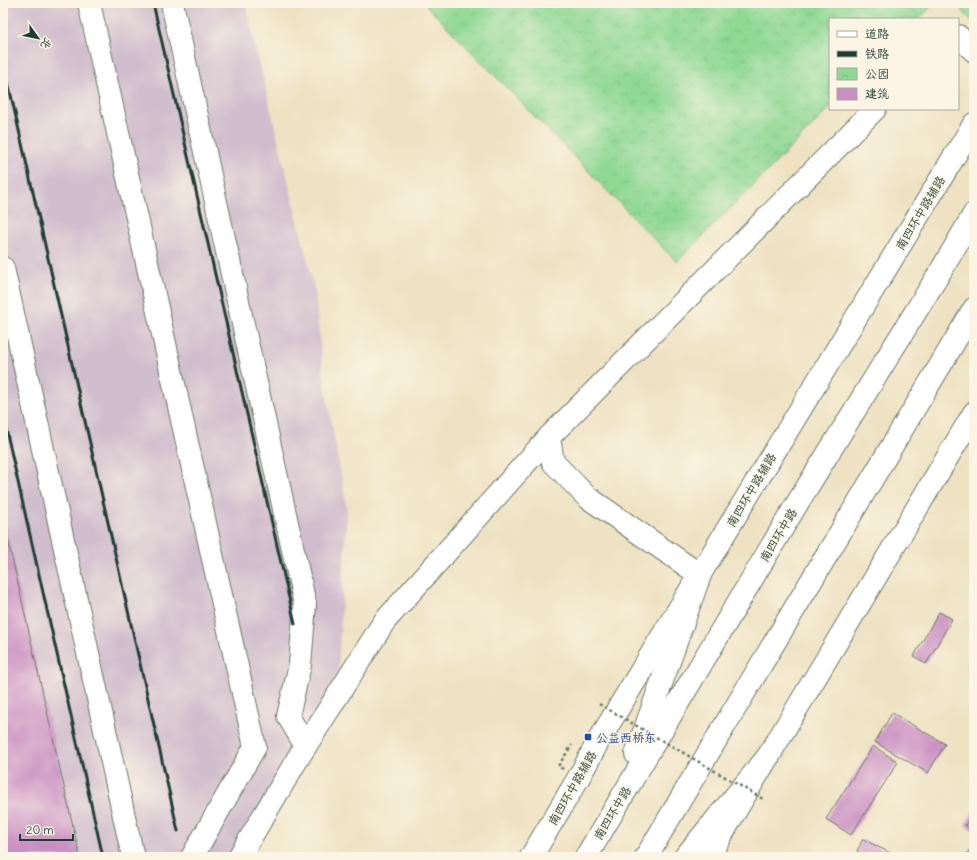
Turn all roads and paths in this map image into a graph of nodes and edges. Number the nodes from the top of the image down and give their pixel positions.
1 (89, 3) edge
2 (172, 3) edge
3 (959, 37) edge
4 (974, 51) edge
5 (874, 110) edge
6 (974, 124) edge
7 (974, 214) edge
8 (3, 268) edge
9 (974, 308) edge
10 (974, 413) edge
11 (549, 437) junction
12 (700, 574) junction
13 (599, 704) dead end
14 (305, 745) junction
15 (771, 753) junction
16 (763, 799) dead end
17 (620, 800) junction
18 (133, 857) edge
19 (192, 857) edge
20 (240, 857) edge
21 (531, 857) edge
22 (586, 857) edge
23 (646, 857) edge
24 (685, 857) edge
25 (709, 857) edge

1 - 19 main road
2 - 14 main road
3 - 4 main road
5 - 11 main road
6 - 12 main road, 南四环中路辅路
7 - 17 main road, 南四环中路
8 - 18 main road
9 - 23 main road
10 - 15 main road
11 - 12 main road
11 - 14 main road
12 - 17 main road
12 - 21 main road, 南四环中路辅路
13 - 16 path, bridge
14 - 20 main road
15 - 24 main road
15 - 25 main road
17 - 22 main road, 南四环中路

